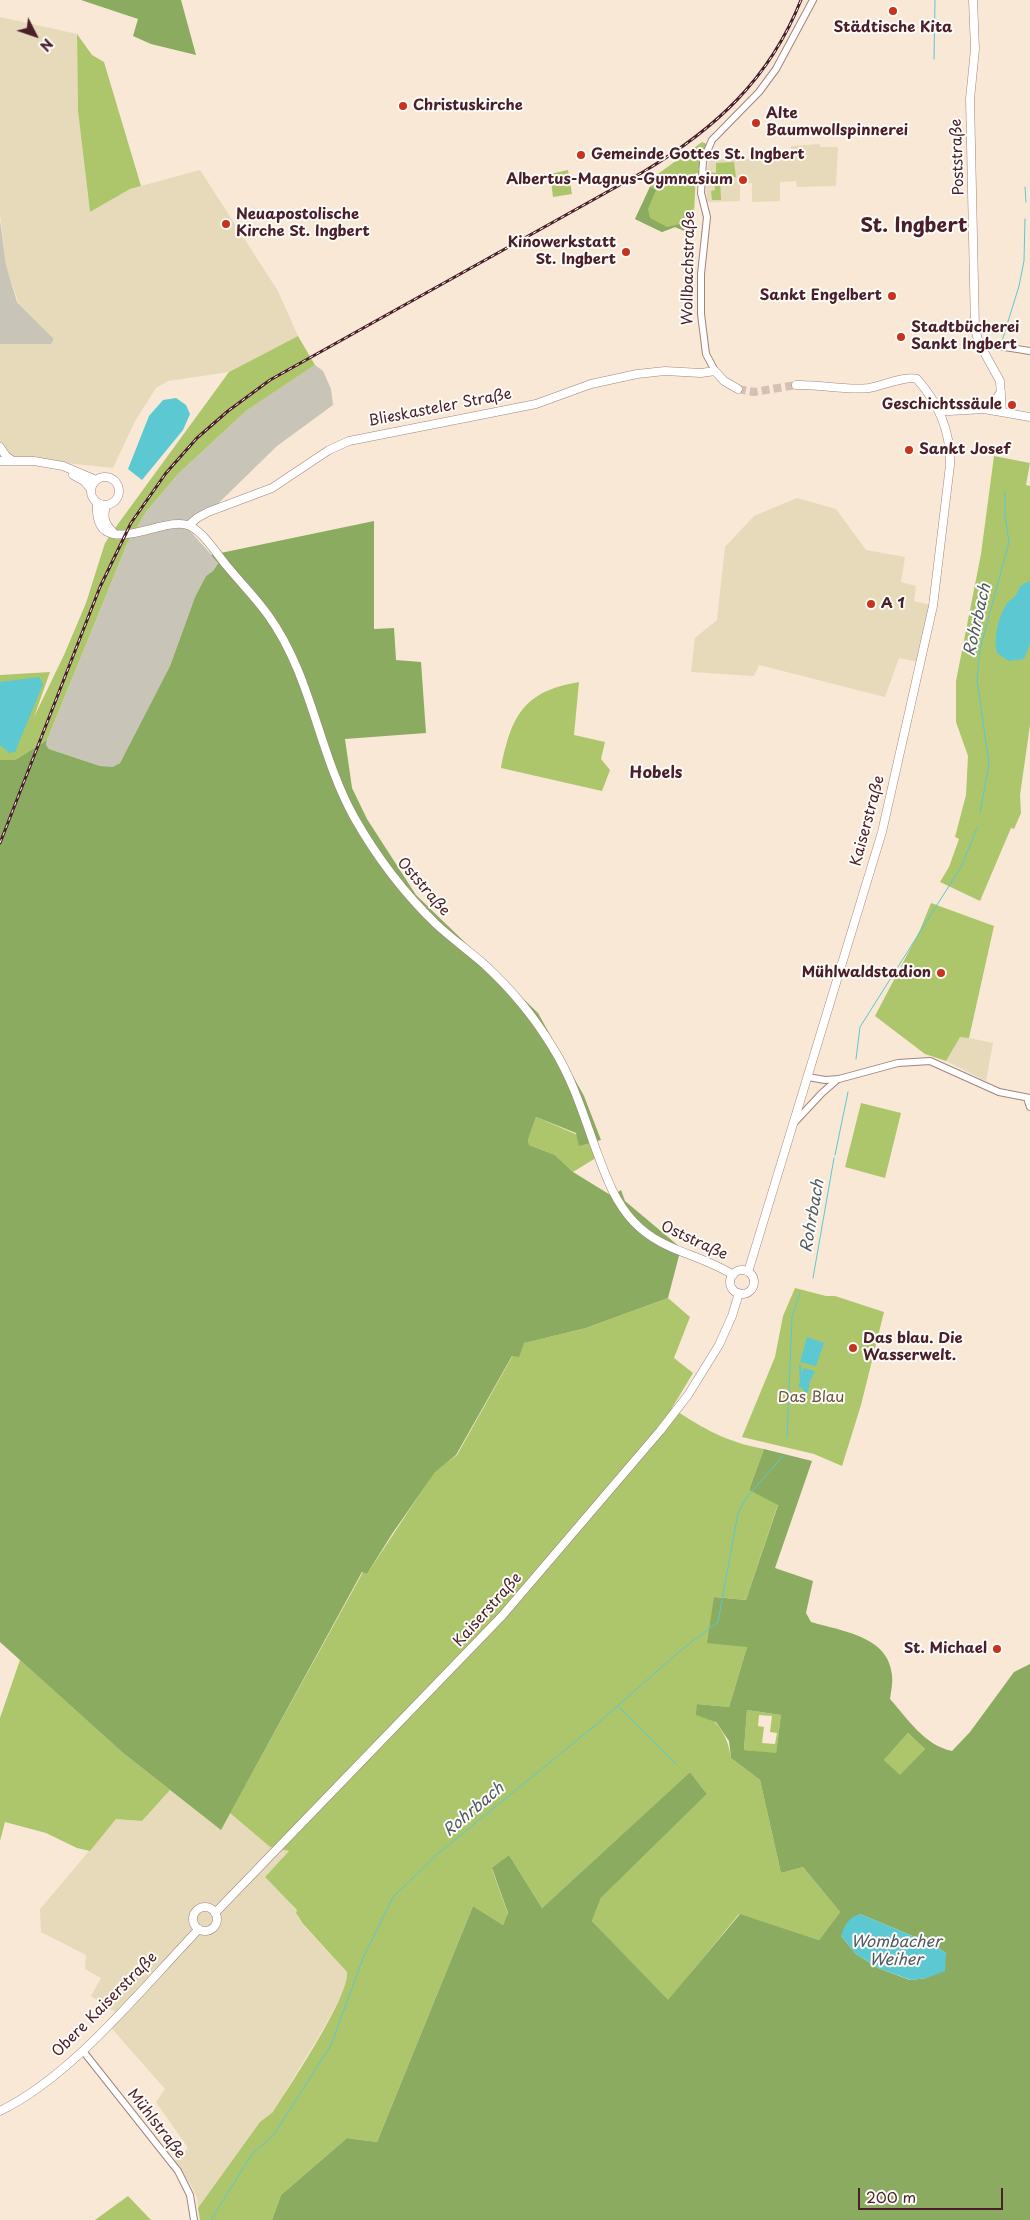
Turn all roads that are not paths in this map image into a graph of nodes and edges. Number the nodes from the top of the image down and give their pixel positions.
1 (813, 0) edge
2 (973, 0) edge
3 (979, 343) junction
4 (1030, 351) edge
5 (715, 371) junction
6 (796, 385) tunnel mouth
7 (738, 389) tunnel mouth
8 (1001, 392) junction
9 (938, 410) junction
10 (963, 410) junction
11 (984, 410) junction
12 (1002, 412) junction
13 (1030, 417) edge
14 (946, 425) junction
15 (0, 446) edge
16 (13, 460) junction
17 (0, 463) edge
18 (96, 480) junction
19 (91, 489) junction
20 (97, 503) junction
21 (106, 505) junction
22 (104, 526) junction
23 (189, 526) junction
24 (808, 1077) junction
25 (841, 1078) junction
26 (1028, 1098) edge
27 (1030, 1107) edge
28 (792, 1126) junction
29 (748, 1272) junction
30 (733, 1275) junction
31 (739, 1293) junction
32 (215, 1913) junction
33 (199, 1929) junction
34 (83, 2051) junction
35 (0, 2110) edge
36 (194, 2220) edge

1 - 5 street, Wollbachstraße
2 - 3 main road, Poststraße
3 - 4 street
3 - 8 main road, Poststraße
5 - 7 main road, Wollbachstraße
5 - 23 main road, Blieskasteler Straße
6 - 9 main road, Kaiserstraße
8 - 11 main road
8 - 12 main road, Poststraße
9 - 10 main road
9 - 14 main road, Kaiserstraße
10 - 11 main road
10 - 14 main road
11 - 12 main road
12 - 13 main road
14 - 24 main road, Kaiserstraße
15 - 16 main road
16 - 17 main road
16 - 18 main road
17 - 19 main road
18 - 19 main road
18 - 21 main road
19 - 20 main road
20 - 21 main road
20 - 22 main road
21 - 22 main road
22 - 23 main road
23 - 30 main road, Oststraße
24 - 25 street
24 - 28 main road, Kaiserstraße
25 - 26 street
25 - 28 street
26 - 27 street
28 - 29 main road, Kaiserstraße
29 - 30 main road
29 - 31 main road
30 - 31 main road
31 - 32 main road, Kaiserstraße
32 - 33 main road
32 - 33 main road
33 - 34 main road, Obere Kaiserstraße
34 - 35 main road, Obere Kaiserstraße
34 - 36 street, Mühlstraße

